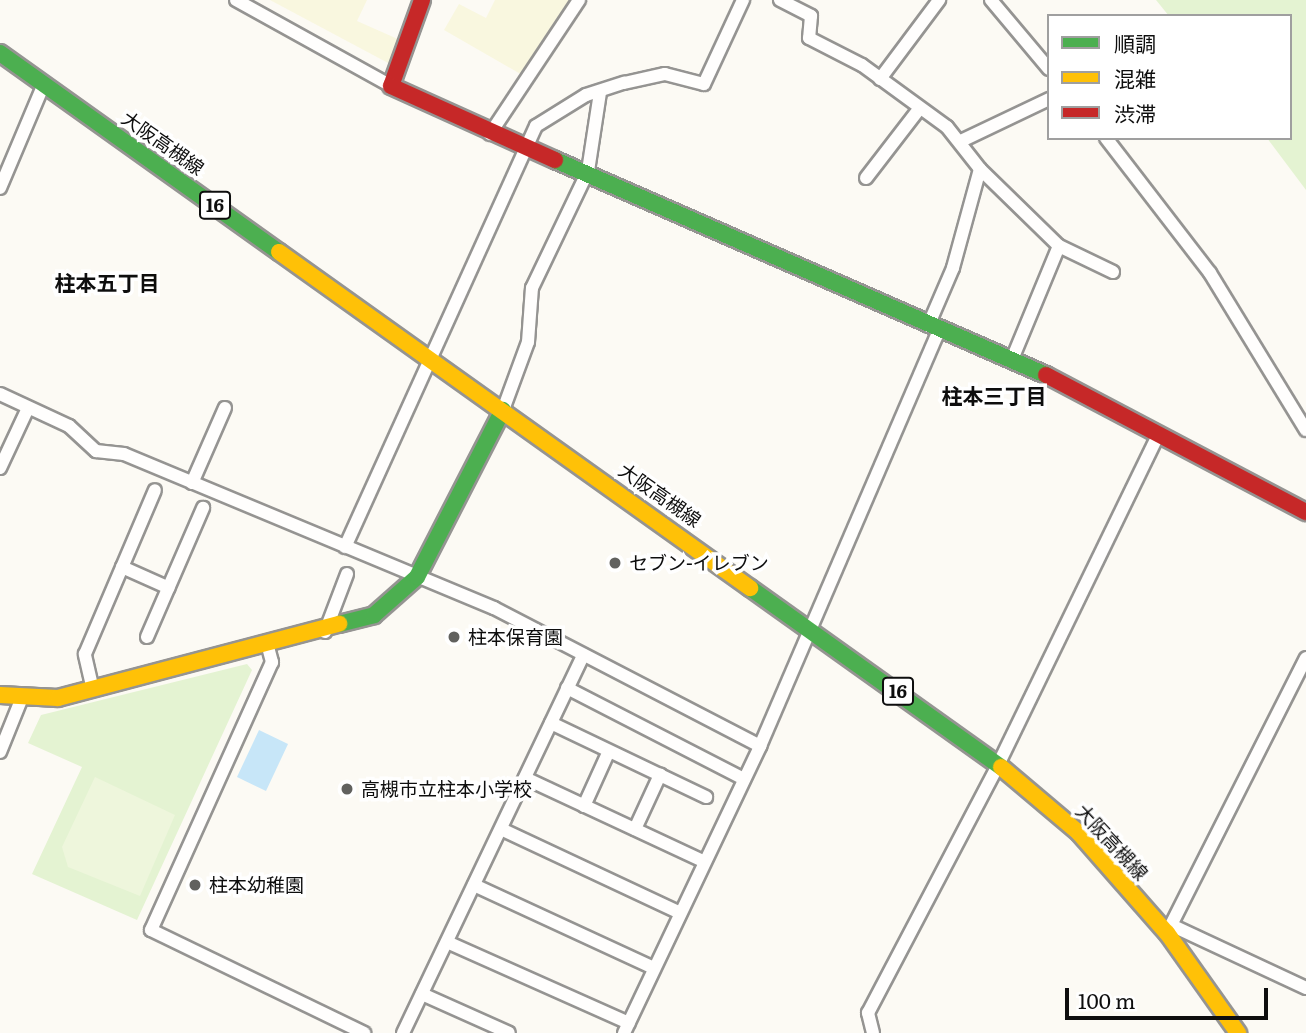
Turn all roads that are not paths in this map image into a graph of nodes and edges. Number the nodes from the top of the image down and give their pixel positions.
1 (236, 0) edge
2 (422, 0) edge
3 (579, 0) edge
4 (743, 0) edge
5 (780, 0) edge
6 (939, 0) edge
7 (991, 0) edge
8 (255, 4) edge
9 (0, 53) edge
10 (1047, 67) edge
11 (880, 79) junction
12 (44, 84) junction
13 (391, 86) junction
14 (600, 93) junction
15 (1047, 100) edge
16 (920, 108) junction
17 (490, 134) junction
18 (1108, 140) edge
19 (961, 141) junction
20 (523, 150) junction
21 (980, 169) junction
22 (588, 171) junction
23 (866, 178) dead end
24 (0, 188) edge
25 (1059, 246) junction
26 (1114, 272) dead end
27 (934, 328) junction
28 (1013, 357) junction
29 (428, 359) junction
30 (0, 394) edge
31 (28, 408) junction
32 (225, 408) dead end
33 (503, 410) junction
34 (1306, 430) edge
35 (1158, 435) junction
36 (0, 468) edge
37 (192, 483) junction
38 (155, 489) dead end
39 (203, 508) dead end
40 (1306, 512) edge
41 (345, 547) junction
42 (122, 567) junction
43 (347, 574) dead end
44 (417, 577) junction
45 (169, 588) junction
46 (813, 628) junction
47 (326, 632) junction
48 (148, 637) dead end
49 (268, 646) junction
50 (583, 654) junction
51 (1306, 658) edge
52 (567, 688) junction
53 (93, 690) junction
54 (0, 695) edge
55 (21, 700) junction
56 (551, 723) junction
57 (760, 746) junction
58 (609, 751) junction
59 (0, 752) edge
60 (998, 765) junction
61 (660, 775) junction
62 (525, 778) junction
63 (744, 779) junction
64 (706, 797) dead end
65 (584, 806) junction
66 (501, 829) junction
67 (635, 829) junction
68 (703, 862) junction
69 (474, 885) junction
70 (680, 912) junction
71 (1169, 929) junction
72 (447, 942) junction
73 (654, 968) junction
74 (1306, 988) edge
75 (422, 994) junction
76 (626, 1028) edge
77 (350, 1030) edge
78 (364, 1033) edge
79 (403, 1033) edge
80 (509, 1033) edge
81 (873, 1033) edge
82 (1238, 1033) edge

1 - 8 street
2 - 13 street
3 - 17 street
4 - 14 street
5 - 11 street
6 - 11 street
7 - 10 street
8 - 13 street
9 - 12 street, 大阪高槻線 / 16
11 - 16 street
12 - 24 street
12 - 29 street, 大阪高槻線 / 16
13 - 17 street
14 - 20 street
14 - 22 street
15 - 19 street
16 - 19 street
16 - 23 street
17 - 20 street
18 - 34 street
19 - 21 street
20 - 22 street
20 - 29 street
21 - 25 street
21 - 27 street
22 - 27 street
22 - 33 street
25 - 26 street
25 - 28 street
27 - 28 street
27 - 46 street
28 - 35 street
29 - 33 street, 大阪高槻線 / 16
29 - 41 street
30 - 31 street
31 - 36 street
31 - 37 street
32 - 37 street
33 - 44 street
33 - 46 street, 大阪高槻線 / 16
35 - 40 street
35 - 60 street
37 - 41 street
38 - 42 street
39 - 45 street
41 - 44 street
42 - 45 street
42 - 53 street
43 - 47 street
44 - 47 street
44 - 50 street
45 - 48 street
46 - 57 street
46 - 60 street, 大阪高槻線 / 16
47 - 49 street
49 - 53 street
49 - 77 street
50 - 52 street
50 - 57 street
51 - 71 street
52 - 56 street
52 - 63 street
53 - 55 street
54 - 55 street
55 - 59 street
56 - 58 street
56 - 62 street
57 - 63 street
58 - 61 street
58 - 65 street
60 - 71 street, 大阪高槻線 / 16
60 - 81 street
61 - 64 street
61 - 67 street
62 - 65 street
62 - 66 street
63 - 68 street
65 - 67 street
66 - 69 street
66 - 70 street
67 - 68 street
68 - 70 street
69 - 72 street
69 - 73 street
70 - 73 street
71 - 74 street
71 - 82 street, 大阪高槻線 / 16
72 - 75 street
72 - 76 street
73 - 76 street
75 - 79 street
75 - 80 street
77 - 78 street

